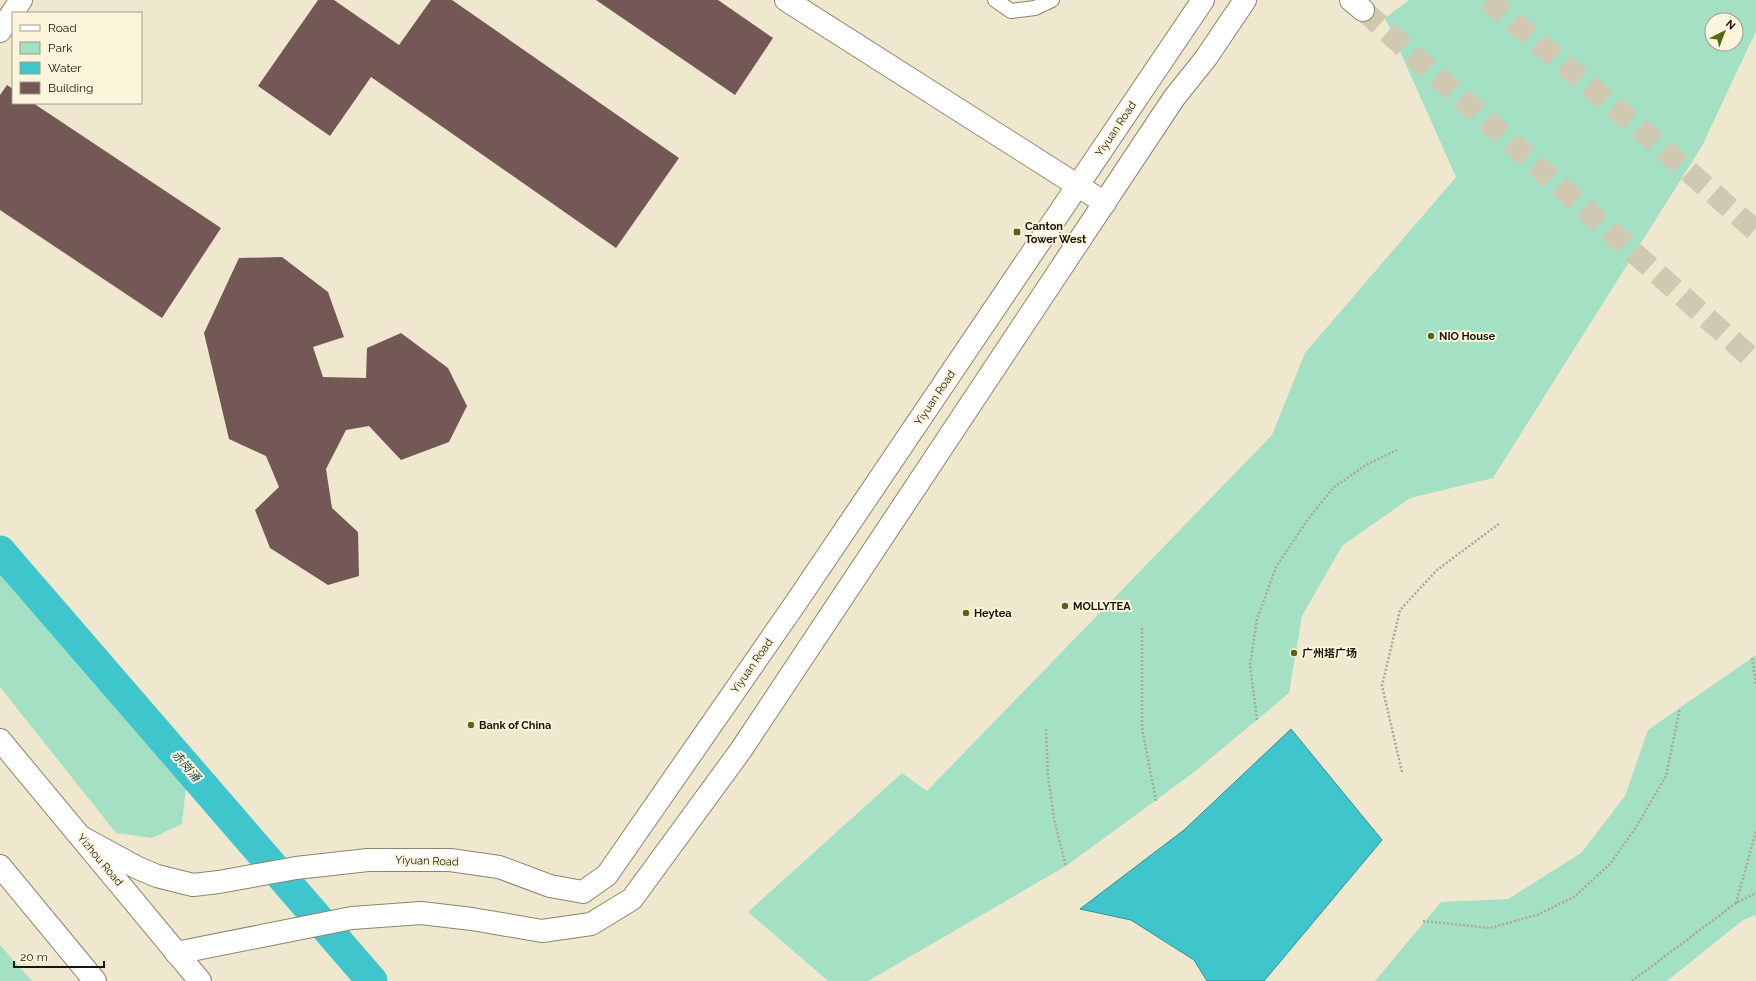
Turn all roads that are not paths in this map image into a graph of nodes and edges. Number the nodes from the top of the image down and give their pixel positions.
1 (21, 0) edge
2 (786, 0) edge
3 (994, 0) edge
4 (1052, 0) edge
5 (1203, 0) edge
6 (1245, 0) edge
7 (13, 12) edge
8 (12, 13) edge
9 (0, 31) edge
10 (1078, 186) junction
11 (1105, 203) junction
12 (0, 740) edge
13 (80, 837) junction
14 (0, 866) edge
15 (176, 953) junction
16 (96, 981) edge
17 (200, 981) edge

1 - 7 street
2 - 10 street
3 - 4 lane
5 - 10 street, Yiyuan Road
6 - 11 street
8 - 9 street
10 - 11 street
10 - 13 street, Yiyuan Road
11 - 15 street
12 - 13 street, Yizhou Road
13 - 15 street, Yizhou Road
14 - 16 street
15 - 17 street, Yizhou Road

